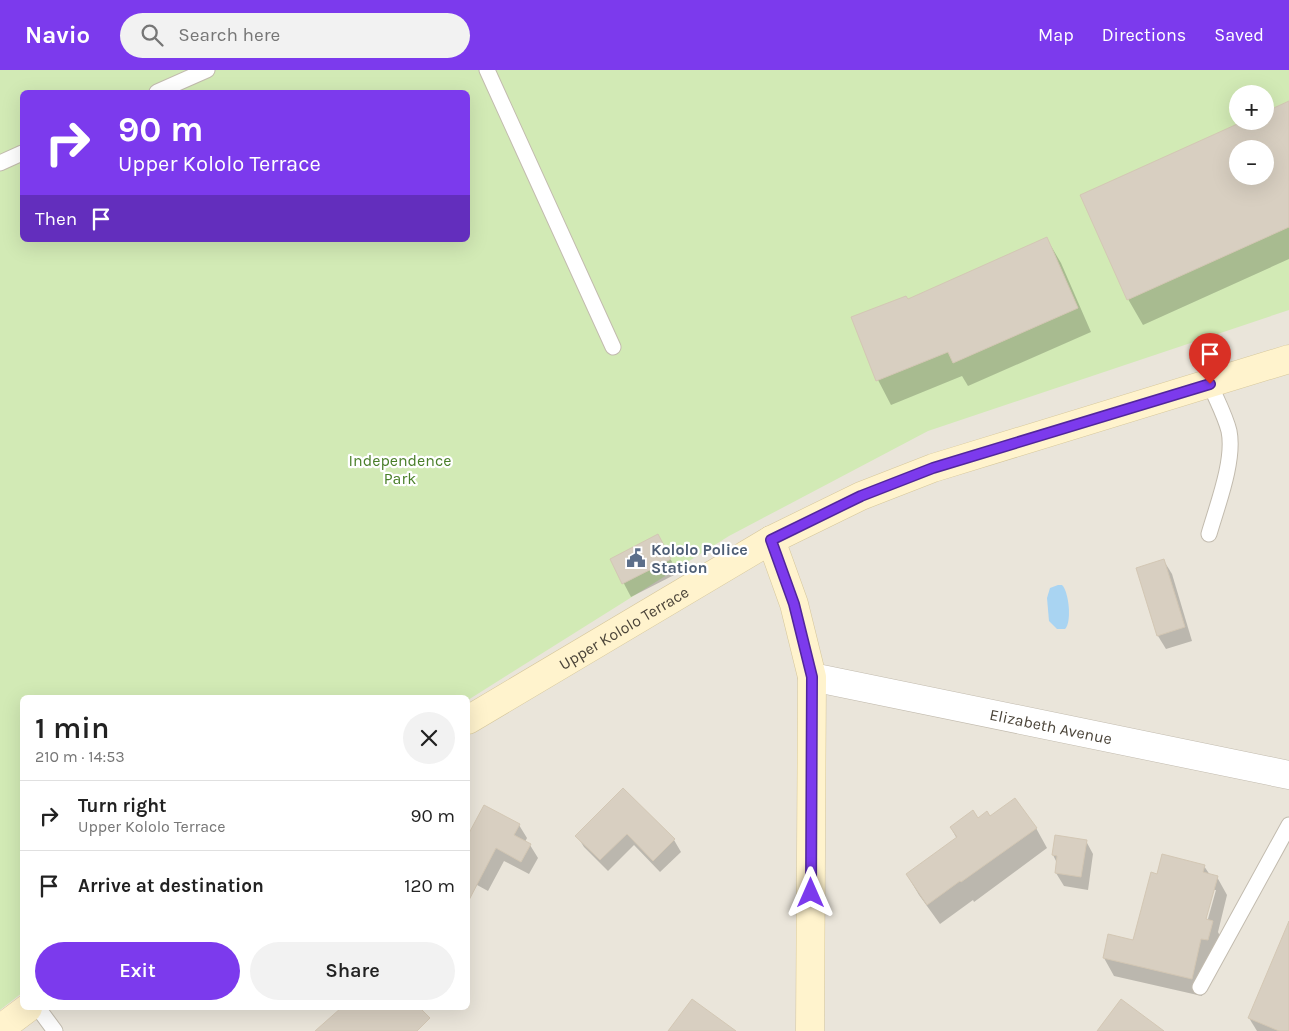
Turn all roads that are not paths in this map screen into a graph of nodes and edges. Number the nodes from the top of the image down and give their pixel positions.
1 (207, 70) edge
2 (487, 70) edge
3 (162, 90) edge
4 (20, 154) edge
5 (0, 163) edge
6 (613, 347) dead end
7 (1289, 359) edge
8 (1210, 384) junction
9 (1209, 534) dead end
10 (771, 540) junction
11 (812, 677) junction
12 (470, 719) edge
13 (1289, 775) edge
14 (1289, 826) edge
15 (1200, 987) dead end
16 (25, 1010) edge
17 (39, 1010) edge
18 (0, 1029) edge
19 (55, 1031) edge
20 (810, 1031) edge

1 - 3 lane
2 - 6 lane
4 - 5 lane
7 - 8 main road, Upper Kololo Terrace
8 - 9 lane
8 - 10 main road, Upper Kololo Terrace
10 - 11 main road
10 - 12 main road, Upper Kololo Terrace
11 - 13 street, Elizabeth Avenue
11 - 20 main road
14 - 15 lane
16 - 18 main road
17 - 19 lane

